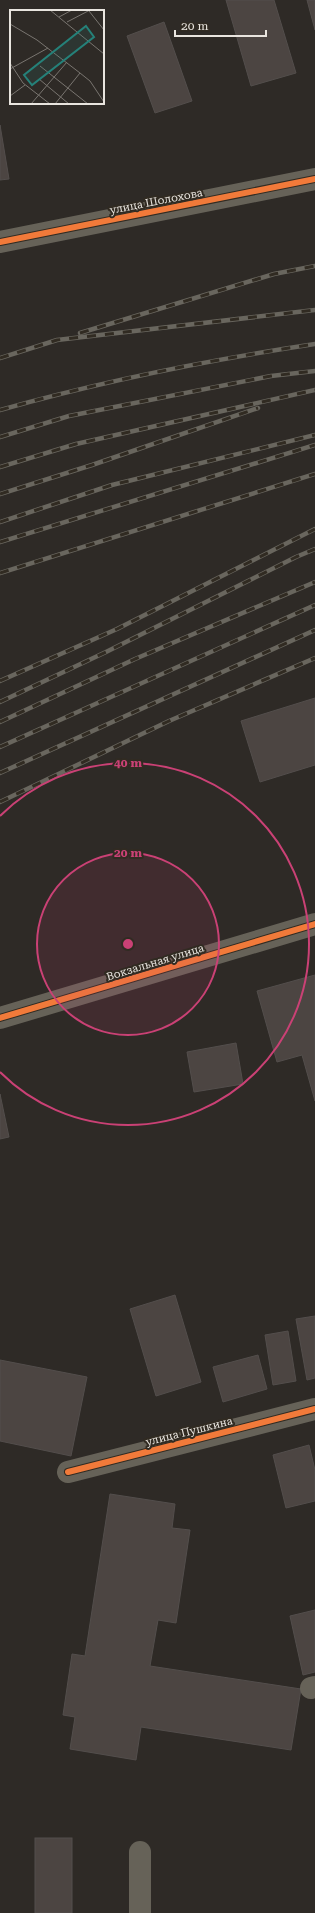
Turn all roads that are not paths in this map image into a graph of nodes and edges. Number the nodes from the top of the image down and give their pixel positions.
1 (315, 179) edge
2 (0, 242) edge
3 (315, 924) edge
4 (0, 1018) edge
5 (315, 1408) edge
6 (68, 1472) dead end
7 (140, 1852) dead end
8 (140, 1913) edge

1 - 2 street, улица Шолохова
3 - 4 street, Вокзальная улица
5 - 6 street, улица Пушкина
7 - 8 street

